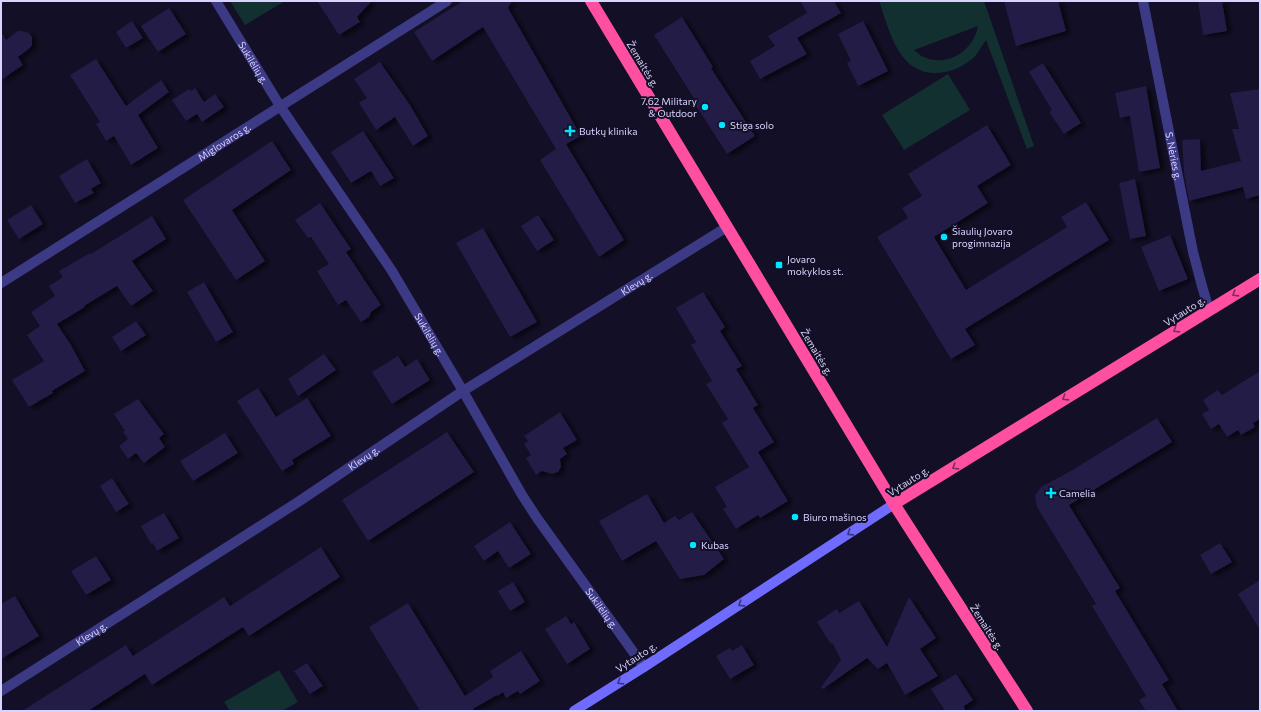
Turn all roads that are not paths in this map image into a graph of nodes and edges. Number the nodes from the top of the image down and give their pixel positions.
1 (216, 1) edge
2 (447, 1) edge
3 (591, 1) edge
4 (1143, 1) edge
5 (280, 106) junction
6 (727, 226) junction
7 (1260, 279) edge
8 (1, 283) edge
9 (1209, 310) junction
10 (463, 390) junction
11 (894, 504) junction
12 (644, 667) junction
13 (1, 691) edge
14 (574, 711) edge
15 (1027, 711) edge

1 - 5 street, Sukilėlių g.
2 - 5 street, Miglovaros g.
3 - 6 highway, Žemaitės g.
4 - 9 street, S. Nėries g.
5 - 8 street, Miglovaros g.
5 - 10 street, Sukilėlių g.
6 - 10 street, Klevų g.
6 - 11 highway, Žemaitės g.
7 -> 9 highway, Vytauto g.
9 -> 11 highway, Vytauto g.
10 - 12 street, Sukilėlių g.
10 - 13 street, Klevų g.
11 -> 12 main road, Vytauto g.
11 - 15 highway, Žemaitės g.
12 -> 14 main road, Vytauto g.

